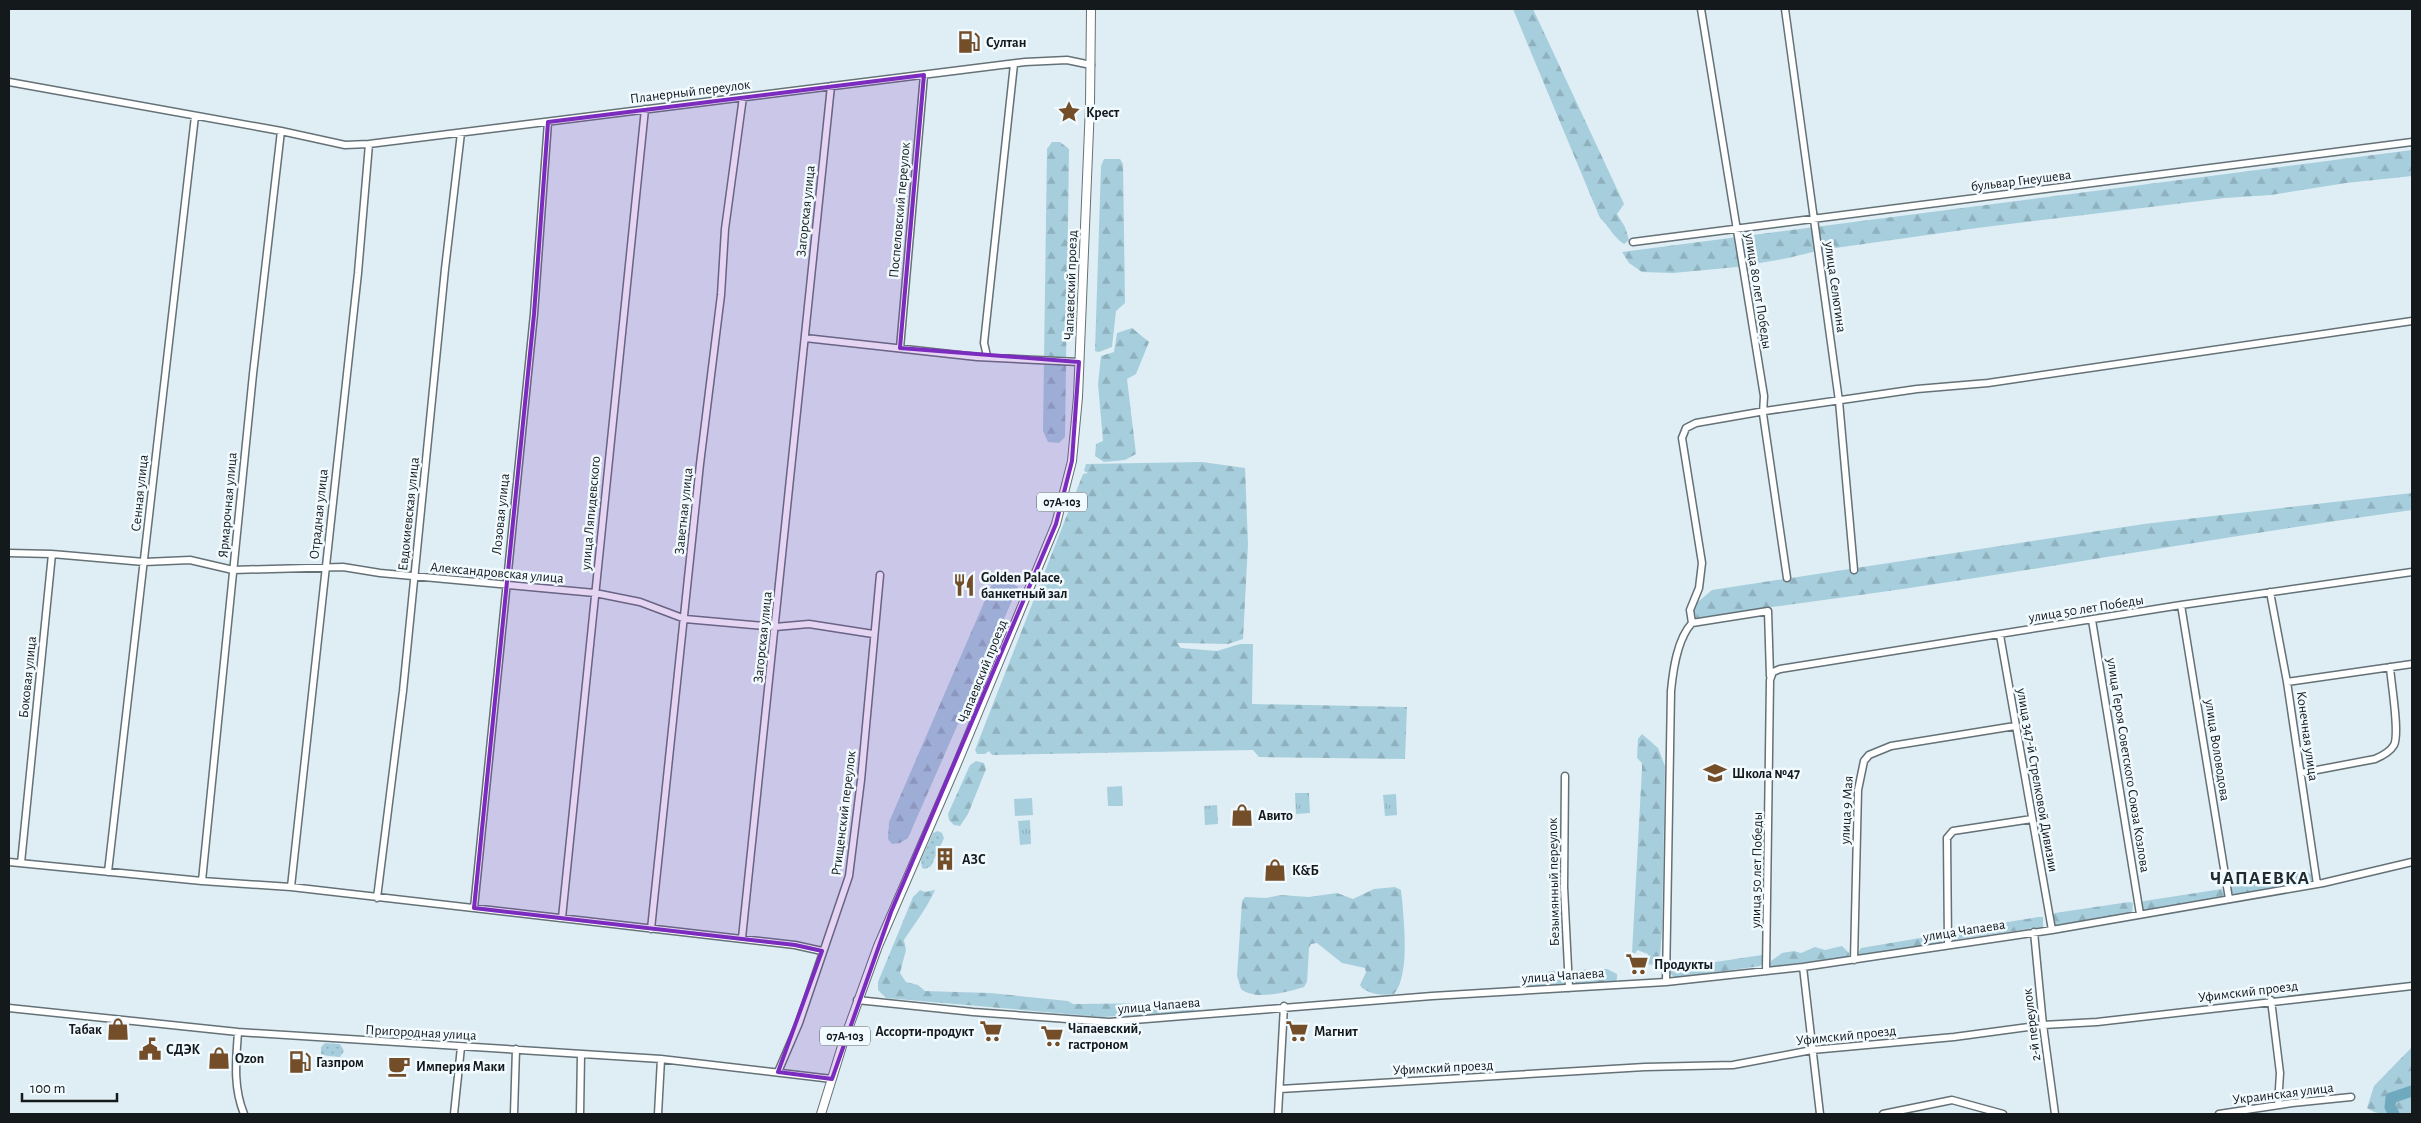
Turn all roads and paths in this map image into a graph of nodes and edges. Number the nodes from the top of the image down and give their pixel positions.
1 (1091, 9) edge
2 (1701, 9) edge
3 (1785, 9) edge
4 (1014, 64) junction
5 (1091, 65) junction
6 (924, 75) junction
7 (9, 82) edge
8 (832, 86) junction
9 (743, 97) junction
10 (645, 109) junction
11 (195, 116) junction
12 (548, 122) junction
13 (281, 132) junction
14 (461, 133) junction
15 (2412, 142) edge
16 (369, 144) junction
17 (1814, 219) junction
18 (1737, 229) junction
19 (1633, 242) dead end
20 (2412, 321) edge
21 (805, 338) junction
22 (900, 348) junction
23 (987, 356) junction
24 (1079, 362) junction
25 (1839, 401) junction
26 (1765, 410) junction
27 (9, 553) edge
28 (52, 554) junction
29 (144, 562) junction
30 (325, 568) junction
31 (234, 570) junction
32 (1854, 570) dead end
33 (2412, 572) edge
34 (880, 575) dead end
35 (413, 576) junction
36 (1786, 578) dead end
37 (505, 586) junction
38 (2270, 592) junction
39 (595, 593) junction
40 (2181, 605) junction
41 (685, 619) junction
42 (2092, 620) junction
43 (1692, 623) junction
44 (775, 627) junction
45 (873, 634) junction
46 (2000, 635) junction
47 (2412, 664) edge
48 (2390, 667) junction
49 (1770, 680) junction
50 (2287, 682) junction
51 (2016, 726) junction
52 (2301, 773) junction
53 (1566, 776) dead end
54 (2032, 819) junction
55 (9, 862) edge
56 (2412, 862) edge
57 (21, 863) junction
58 (108, 872) junction
59 (202, 881) junction
60 (2318, 884) junction
61 (291, 887) junction
62 (378, 898) junction
63 (2229, 899) junction
64 (474, 908) junction
65 (2140, 914) junction
66 (562, 918) junction
67 (651, 929) junction
68 (2052, 930) junction
69 (2034, 932) junction
70 (742, 938) junction
71 (1948, 945) junction
72 (822, 952) junction
73 (1854, 960) junction
74 (1803, 967) junction
75 (1766, 971) junction
76 (1666, 982) junction
77 (2412, 986) edge
78 (1570, 988) junction
79 (857, 1000) junction
80 (2271, 1000) junction
81 (1284, 1006) junction
82 (9, 1008) edge
83 (2043, 1026) junction
84 (238, 1032) junction
85 (461, 1047) junction
86 (516, 1050) junction
87 (1812, 1050) junction
88 (581, 1054) junction
89 (661, 1059) junction
90 (778, 1072) junction
91 (832, 1079) junction
92 (1280, 1090) junction
93 (2350, 1097) dead end
94 (2278, 1105) junction
95 (244, 1114) edge
96 (454, 1114) edge
97 (514, 1114) edge
98 (580, 1114) edge
99 (658, 1114) edge
100 (821, 1114) edge
101 (1278, 1114) edge
102 (1820, 1114) edge
103 (1883, 1114) edge
104 (2004, 1114) edge
105 (2055, 1114) edge
106 (2219, 1114) edge

1 - 5 main road, Чапаевский проезд / 07А-103
2 - 18 street, улица 80 лет Победы
3 - 17 street, улица Селютина
4 - 5 street, Планерный переулок
4 - 6 street, Планерный переулок
4 - 23 street
5 - 24 main road, Чапаевский проезд / 07А-103
6 - 8 street, Планерный переулок
6 - 22 street, Поспеловский переулок
7 - 11 street, Планерный переулок
8 - 9 street, Планерный переулок
8 - 21 street, Загорская улица
9 - 10 street, Планерный переулок
9 - 41 street, Заветная улица
10 - 12 street, Планерный переулок
10 - 39 street, улица Ляпидевского
11 - 13 street, Планерный переулок
11 - 29 street, Сенная улица
12 - 14 street, Планерный переулок
12 - 37 street, Лозовая улица
13 - 16 street, Планерный переулок
13 - 31 street, Ярмарочная улица
14 - 16 street, Планерный переулок
14 - 35 street, Евдокиевская улица
15 - 17 street, бульвар Гнеушева
16 - 30 street, Отрадная улица
17 - 18 street, бульвар Гнеушева
17 - 25 street, улица Селютина
18 - 19 street, бульвар Гнеушева
18 - 26 street, улица 80 лет Победы
20 - 25 street
21 - 22 street
21 - 44 street, Загорская улица
22 - 23 street
23 - 24 street
24 - 79 main road, Чапаевский проезд / 07А-103
25 - 26 street
25 - 32 street, улица Селютина
26 - 36 street, улица 80 лет Победы
26 - 43 street
27 - 28 street, Александровская улица
28 - 29 street, Александровская улица
28 - 57 street, Боковая улица
29 - 31 street, Александровская улица
29 - 58 street, Сенная улица
30 - 31 street, Александровская улица
30 - 35 street, Александровская улица
30 - 61 street, Отрадная улица
31 - 59 street, Ярмарочная улица
33 - 38 street, улица 50 лет Победы
34 - 45 street, Ртищенский переулок
35 - 37 street, Александровская улица
35 - 62 street, Евдокиевская улица
37 - 39 street, Александровская улица
37 - 64 street, Лозовая улица
38 - 40 street, улица 50 лет Победы
38 - 50 street, Конечная улица
39 - 41 street, Александровская улица
39 - 66 street, улица Ляпидевского
40 - 42 street, улица 50 лет Победы
40 - 63 street, улица Воловодова
41 - 44 street, Александровская улица
41 - 67 street, Заветная улица
42 - 46 street, улица 50 лет Победы
42 - 65 street, улица Героя Советского Союза Козлова
43 - 49 street, улица 50 лет Победы
43 - 76 street
44 - 45 street, Александровская улица
44 - 70 street, Загорская улица
45 - 72 street, Ртищенский переулок
46 - 49 street, улица 50 лет Победы
46 - 51 street, улица 347-й Стрелковой Дивизии
47 - 48 street
48 - 50 street
48 - 52 street
49 - 75 street, улица 50 лет Победы
50 - 52 street, Конечная улица
51 - 54 street, улица 347-й Стрелковой Дивизии
51 - 73 street, улица 9 Мая
52 - 60 street, Конечная улица
53 - 78 street, Безымянный переулок
54 - 68 street, улица 347-й Стрелковой Дивизии
54 - 71 street
55 - 57 street
56 - 60 street, улица Чапаева
57 - 58 street
58 - 59 street
59 - 61 street
60 - 63 street, улица Чапаева
61 - 62 street
62 - 64 street
63 - 65 street, улица Чапаева
64 - 66 street
65 - 68 street, улица Чапаева
66 - 67 street
67 - 70 street
68 - 69 street, улица Чапаева
69 - 71 street, улица Чапаева
69 - 83 street, 2-й переулок
70 - 72 street
71 - 73 street, улица Чапаева
72 - 90 street, Ртищенский переулок
73 - 74 street, улица Чапаева
74 - 75 street, улица Чапаева
74 - 87 street
75 - 76 street, улица Чапаева
76 - 78 street, улица Чапаева
77 - 80 street, Уфимский проезд
78 - 81 street, улица Чапаева
79 - 81 street, улица Чапаева
79 - 91 main road, Чапаевский проезд / 07А-103
80 - 83 street, Уфимский проезд
80 - 94 street
81 - 92 street
82 - 84 street, Пригородная улица
83 - 87 street, Уфимский проезд
83 - 105 street, 2-й переулок
84 - 85 street, Пригородная улица
84 - 95 street
85 - 86 street, Пригородная улица
85 - 96 street
86 - 88 street, Пригородная улица
86 - 97 street
87 - 92 street, Уфимский проезд
87 - 102 street
88 - 89 street, Пригородная улица
88 - 98 street
89 - 90 street, Пригородная улица
89 - 99 street
90 - 91 street, Пригородная улица
91 - 100 main road, Чапаевский проезд / 07А-103
92 - 101 street
93 - 94 street, Украинская улица
94 - 106 street, Украинская улица
103 - 104 street

